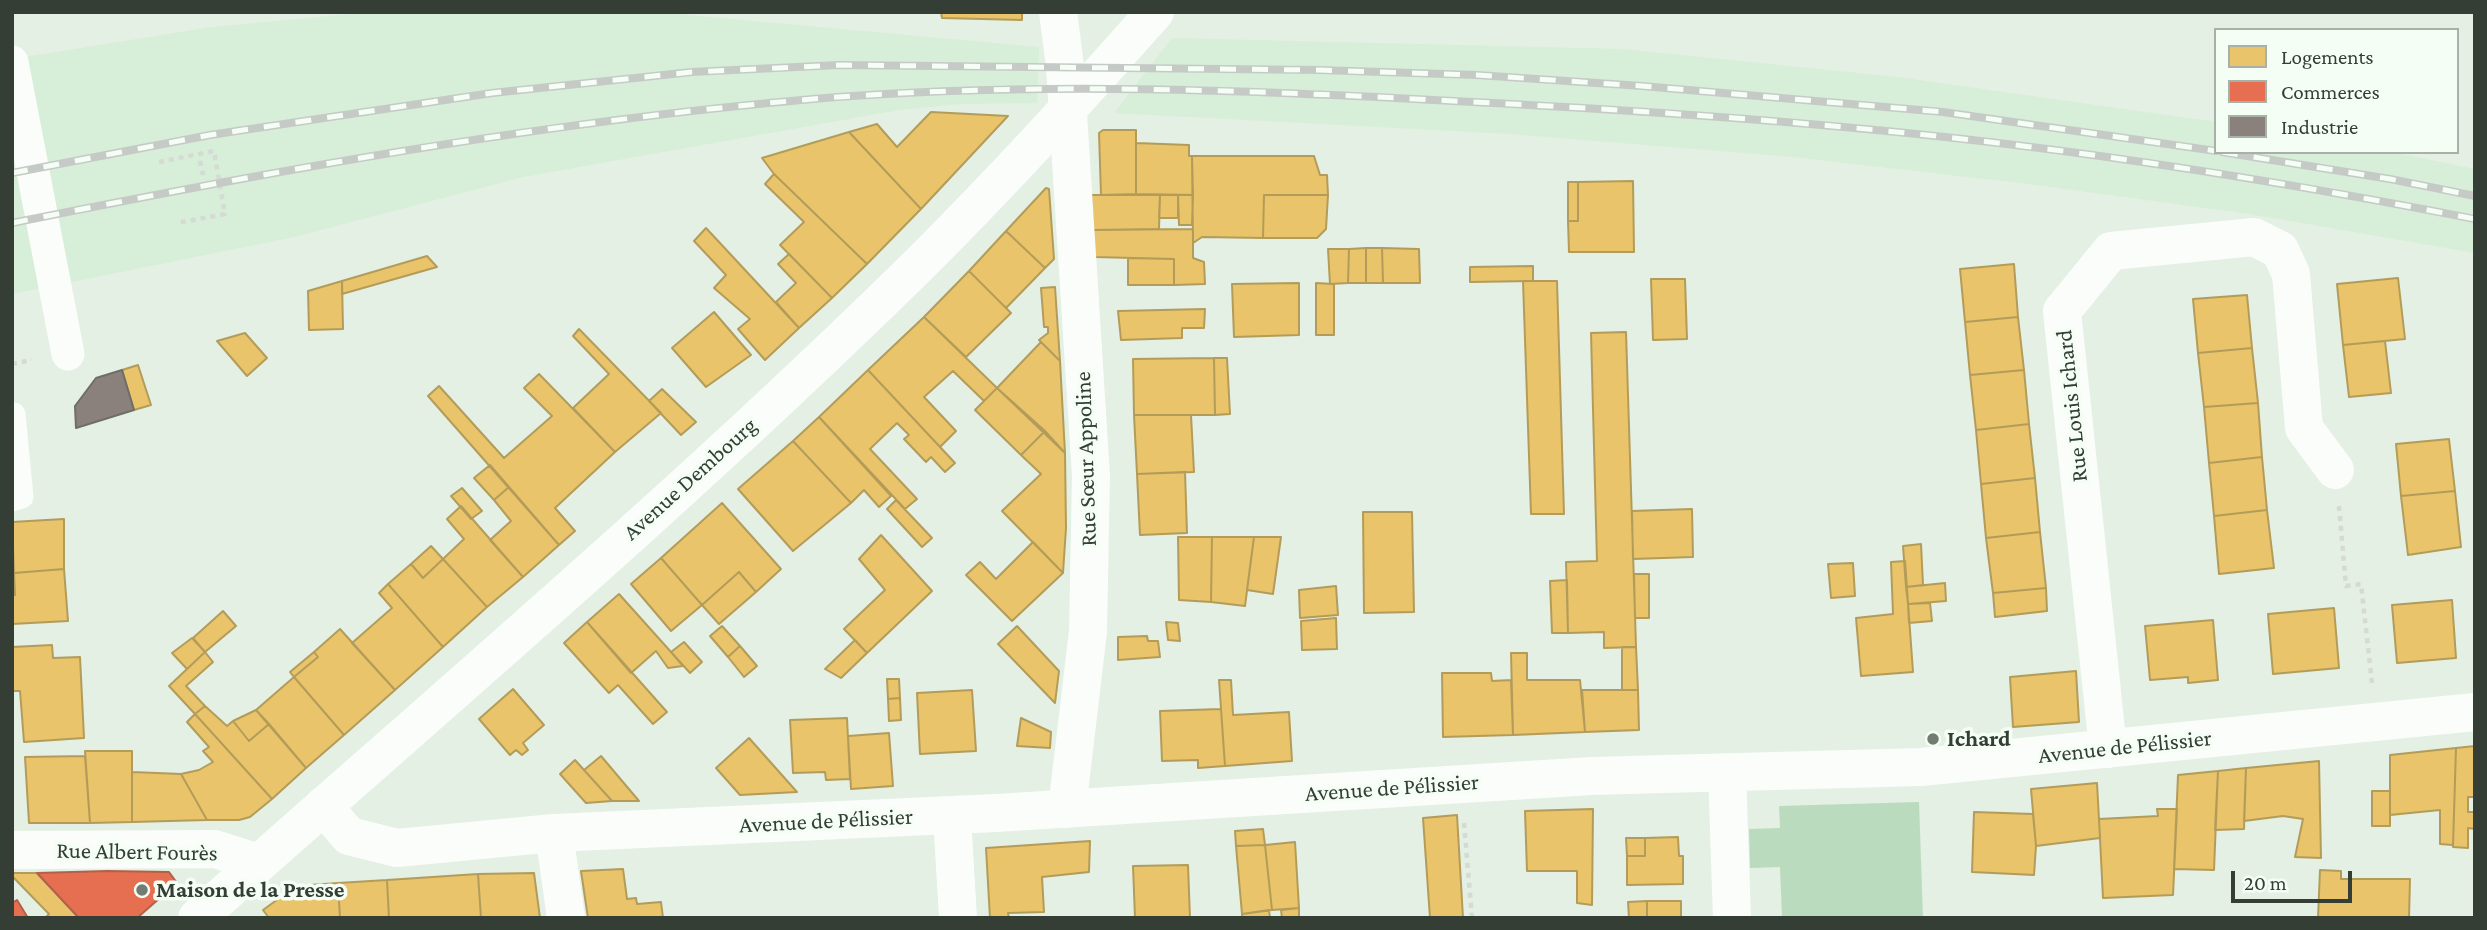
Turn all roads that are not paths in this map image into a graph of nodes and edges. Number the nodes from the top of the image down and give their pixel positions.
1 (1058, 12) edge
2 (1155, 12) edge
3 (12, 62) edge
4 (1067, 109) junction
5 (68, 354) dead end
6 (12, 414) edge
7 (2335, 470) road end
8 (12, 499) edge
9 (2475, 712) edge
10 (2108, 749) junction
11 (1727, 773) junction
12 (323, 806) junction
13 (1067, 809) junction
14 (952, 816) junction
15 (554, 833) junction
16 (12, 850) edge
17 (260, 863) junction
18 (197, 918) edge
19 (566, 918) edge
20 (958, 918) edge
21 (1732, 918) edge

1 - 4 street, Rue Sœur Appoline
2 - 4 street, Avenue Dembourg
3 - 5 street
4 - 12 street, Avenue Dembourg
4 - 13 street, Rue Sœur Appoline
6 - 8 lane
7 - 10 street, Rue Louis Ichard
9 - 10 street, Avenue de Pélissier
10 - 11 street, Avenue de Pélissier
11 - 13 street, Avenue de Pélissier
11 - 21 street
12 - 15 street, Avenue de Pélissier
12 - 17 street, Avenue Dembourg
13 - 14 street, Avenue de Pélissier
14 - 15 street, Avenue de Pélissier
14 - 20 street
15 - 19 street
16 - 17 street, Rue Albert Fourès
17 - 18 street, Avenue Dembourg

